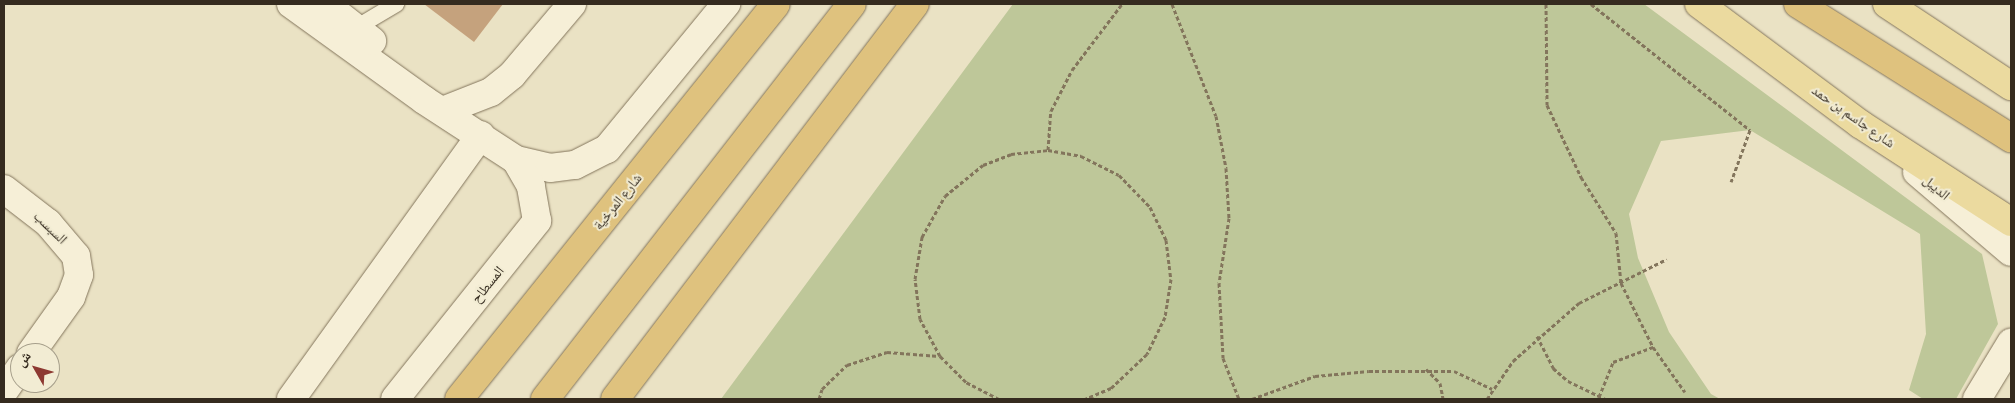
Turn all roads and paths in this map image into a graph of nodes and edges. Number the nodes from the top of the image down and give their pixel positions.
1 (291, 4) edge
2 (325, 4) edge
3 (396, 4) edge
4 (572, 4) edge
5 (726, 4) edge
6 (776, 4) edge
7 (852, 4) edge
8 (915, 4) edge
9 (1122, 4) edge
10 (1172, 4) edge
11 (1546, 4) edge
12 (1591, 4) edge
13 (1699, 4) edge
14 (1798, 4) edge
15 (1887, 4) edge
16 (348, 33) junction
17 (2011, 86) edge
18 (445, 110) junction
19 (1860, 124) junction
20 (481, 135) junction
21 (2011, 138) edge
22 (1048, 150) junction
23 (516, 160) junction
24 (1731, 182) dead end
25 (4, 189) edge
26 (2011, 222) edge
27 (2011, 252) edge
28 (1667, 259) dead end
29 (1621, 283) junction
30 (1537, 336) junction
31 (37, 343) edge
32 (2011, 343) edge
33 (1653, 347) junction
34 (940, 356) junction
35 (1425, 368) junction
36 (1492, 389) junction
37 (1685, 392) dead end
38 (1599, 397) junction
39 (291, 399) edge
40 (395, 399) edge
41 (459, 399) edge
42 (545, 399) edge
43 (615, 399) edge
44 (819, 399) edge
45 (999, 399) edge
46 (1085, 399) edge
47 (1239, 399) edge
48 (1252, 399) edge
49 (1443, 399) edge
50 (1487, 399) edge
51 (1605, 399) edge
52 (1977, 399) edge

1 - 16 street, المسطاح
2 - 16 street, المسطاح
3 - 16 lane
4 - 18 street
5 - 23 street, المسطاح
6 - 41 highway, شارع المرخية
7 - 42 highway
8 - 43 highway
9 - 22 path
10 - 47 path
11 - 29 path
12 - 24 path
13 - 19 main road, شارع جاسم بن حمد
14 - 21 highway
15 - 17 main road
16 - 18 street, المسطاح
18 - 20 street, المسطاح
19 - 26 main road, شارع جاسم بن حمد
19 - 27 street, الديبل
20 - 23 street, المسطاح
20 - 39 street
22 - 34 path
22 - 46 path
23 - 40 street, المسطاح
25 - 31 street, السبسب
28 - 29 path
29 - 30 path
29 - 33 path
30 - 36 path
30 - 38 path
32 - 52 street
33 - 37 path
33 - 38 path
34 - 44 path
34 - 45 path
35 - 36 path
35 - 48 path
35 - 49 path
36 - 50 path
38 - 51 path

